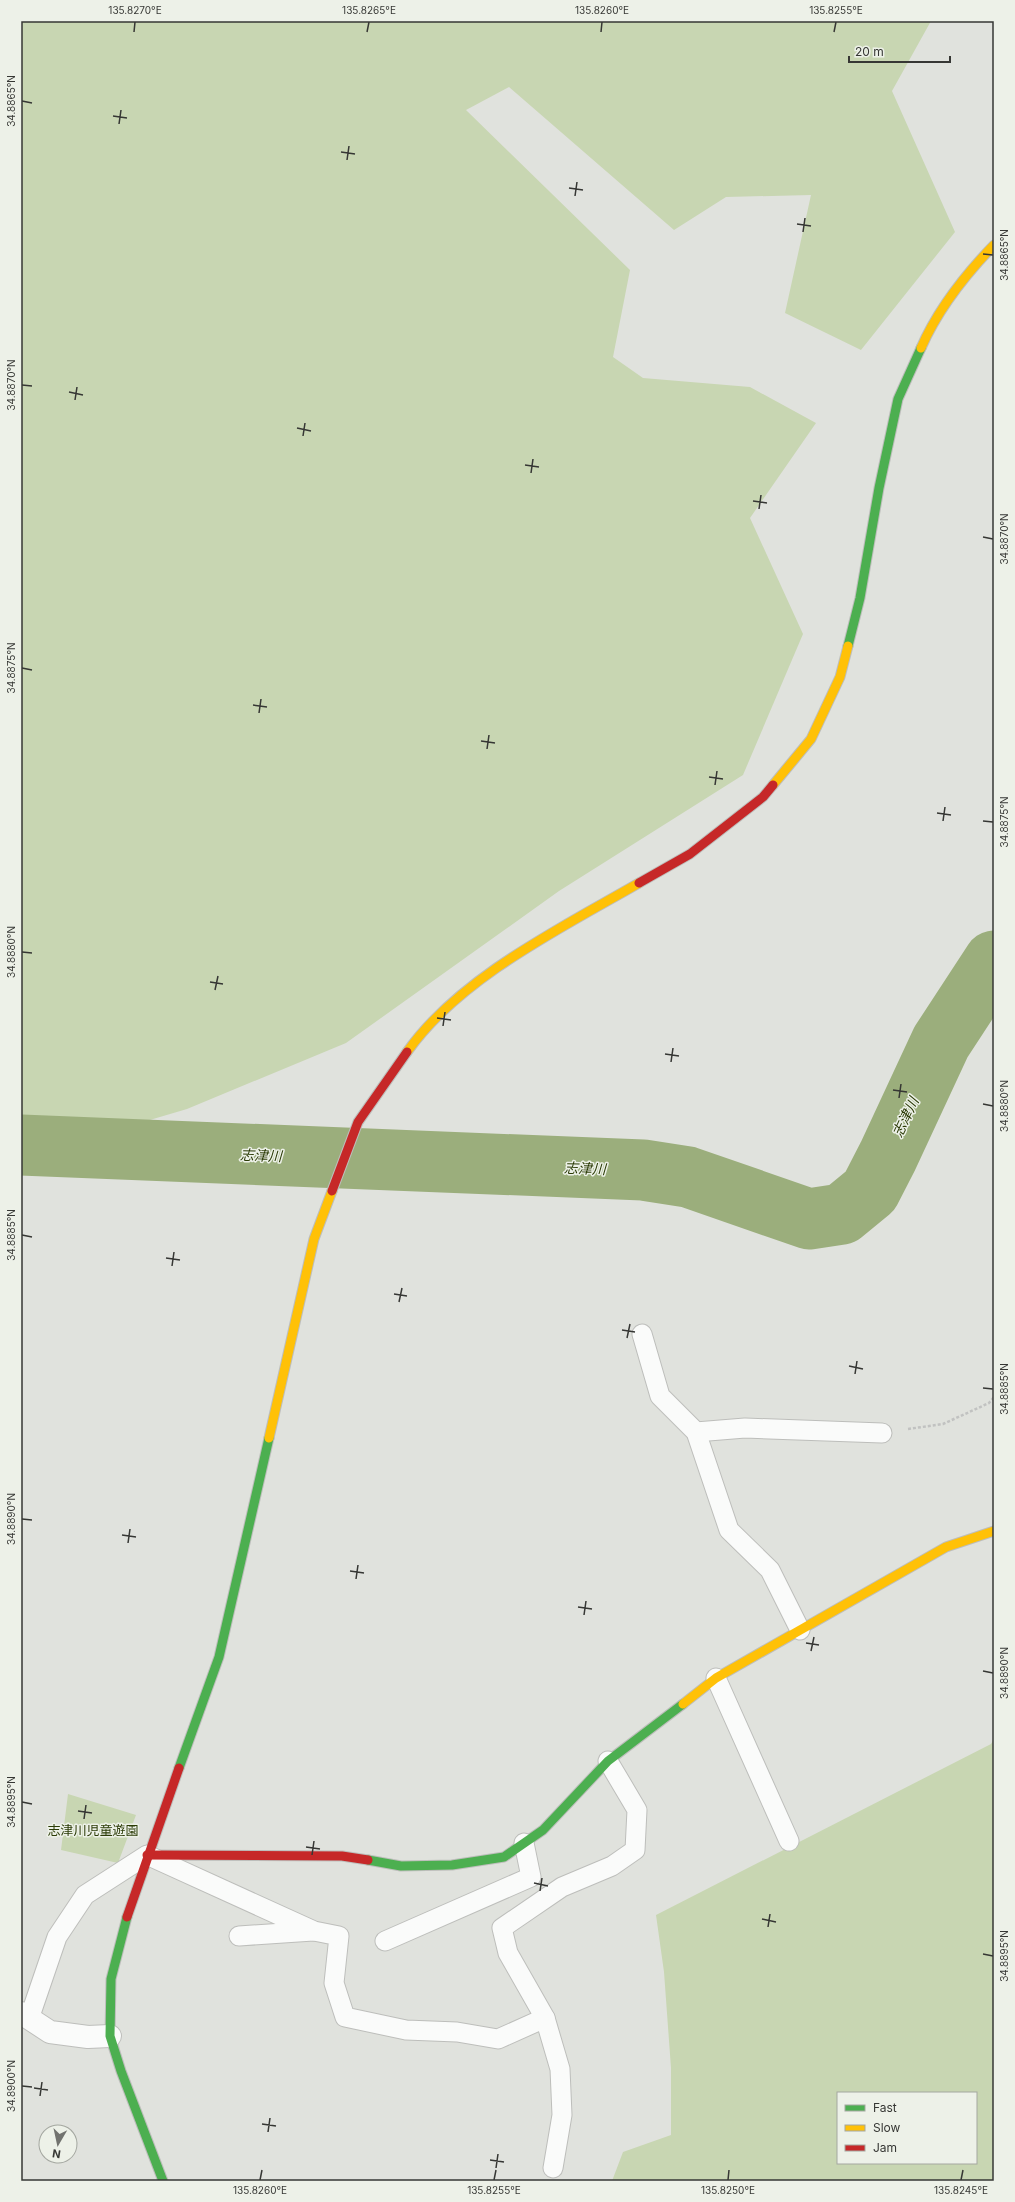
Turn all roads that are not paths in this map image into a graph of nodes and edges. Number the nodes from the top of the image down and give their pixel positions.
1 (994, 245) edge
2 (642, 1334) dead end
3 (696, 1432) junction
4 (882, 1433) road end
5 (994, 1531) edge
6 (800, 1630) junction
7 (716, 1678) junction
8 (608, 1761) junction
9 (789, 1842) dead end
10 (524, 1843) junction
11 (147, 1855) junction
12 (314, 1931) junction
13 (239, 1936) dead end
14 (385, 1941) dead end
15 (544, 2018) junction
16 (24, 2023) edge
17 (110, 2036) junction
18 (553, 2168) dead end
19 (163, 2181) edge

1 - 11 street
2 - 3 lane
3 - 4 lane
3 - 6 lane
5 - 6 street
6 - 7 street
7 - 8 street
7 - 9 lane
8 - 10 street
8 - 15 lane
10 - 11 street
10 - 14 lane
11 - 12 lane
11 - 16 lane
11 - 17 street
12 - 13 lane
12 - 15 lane
15 - 18 lane
16 - 17 street
17 - 19 street

